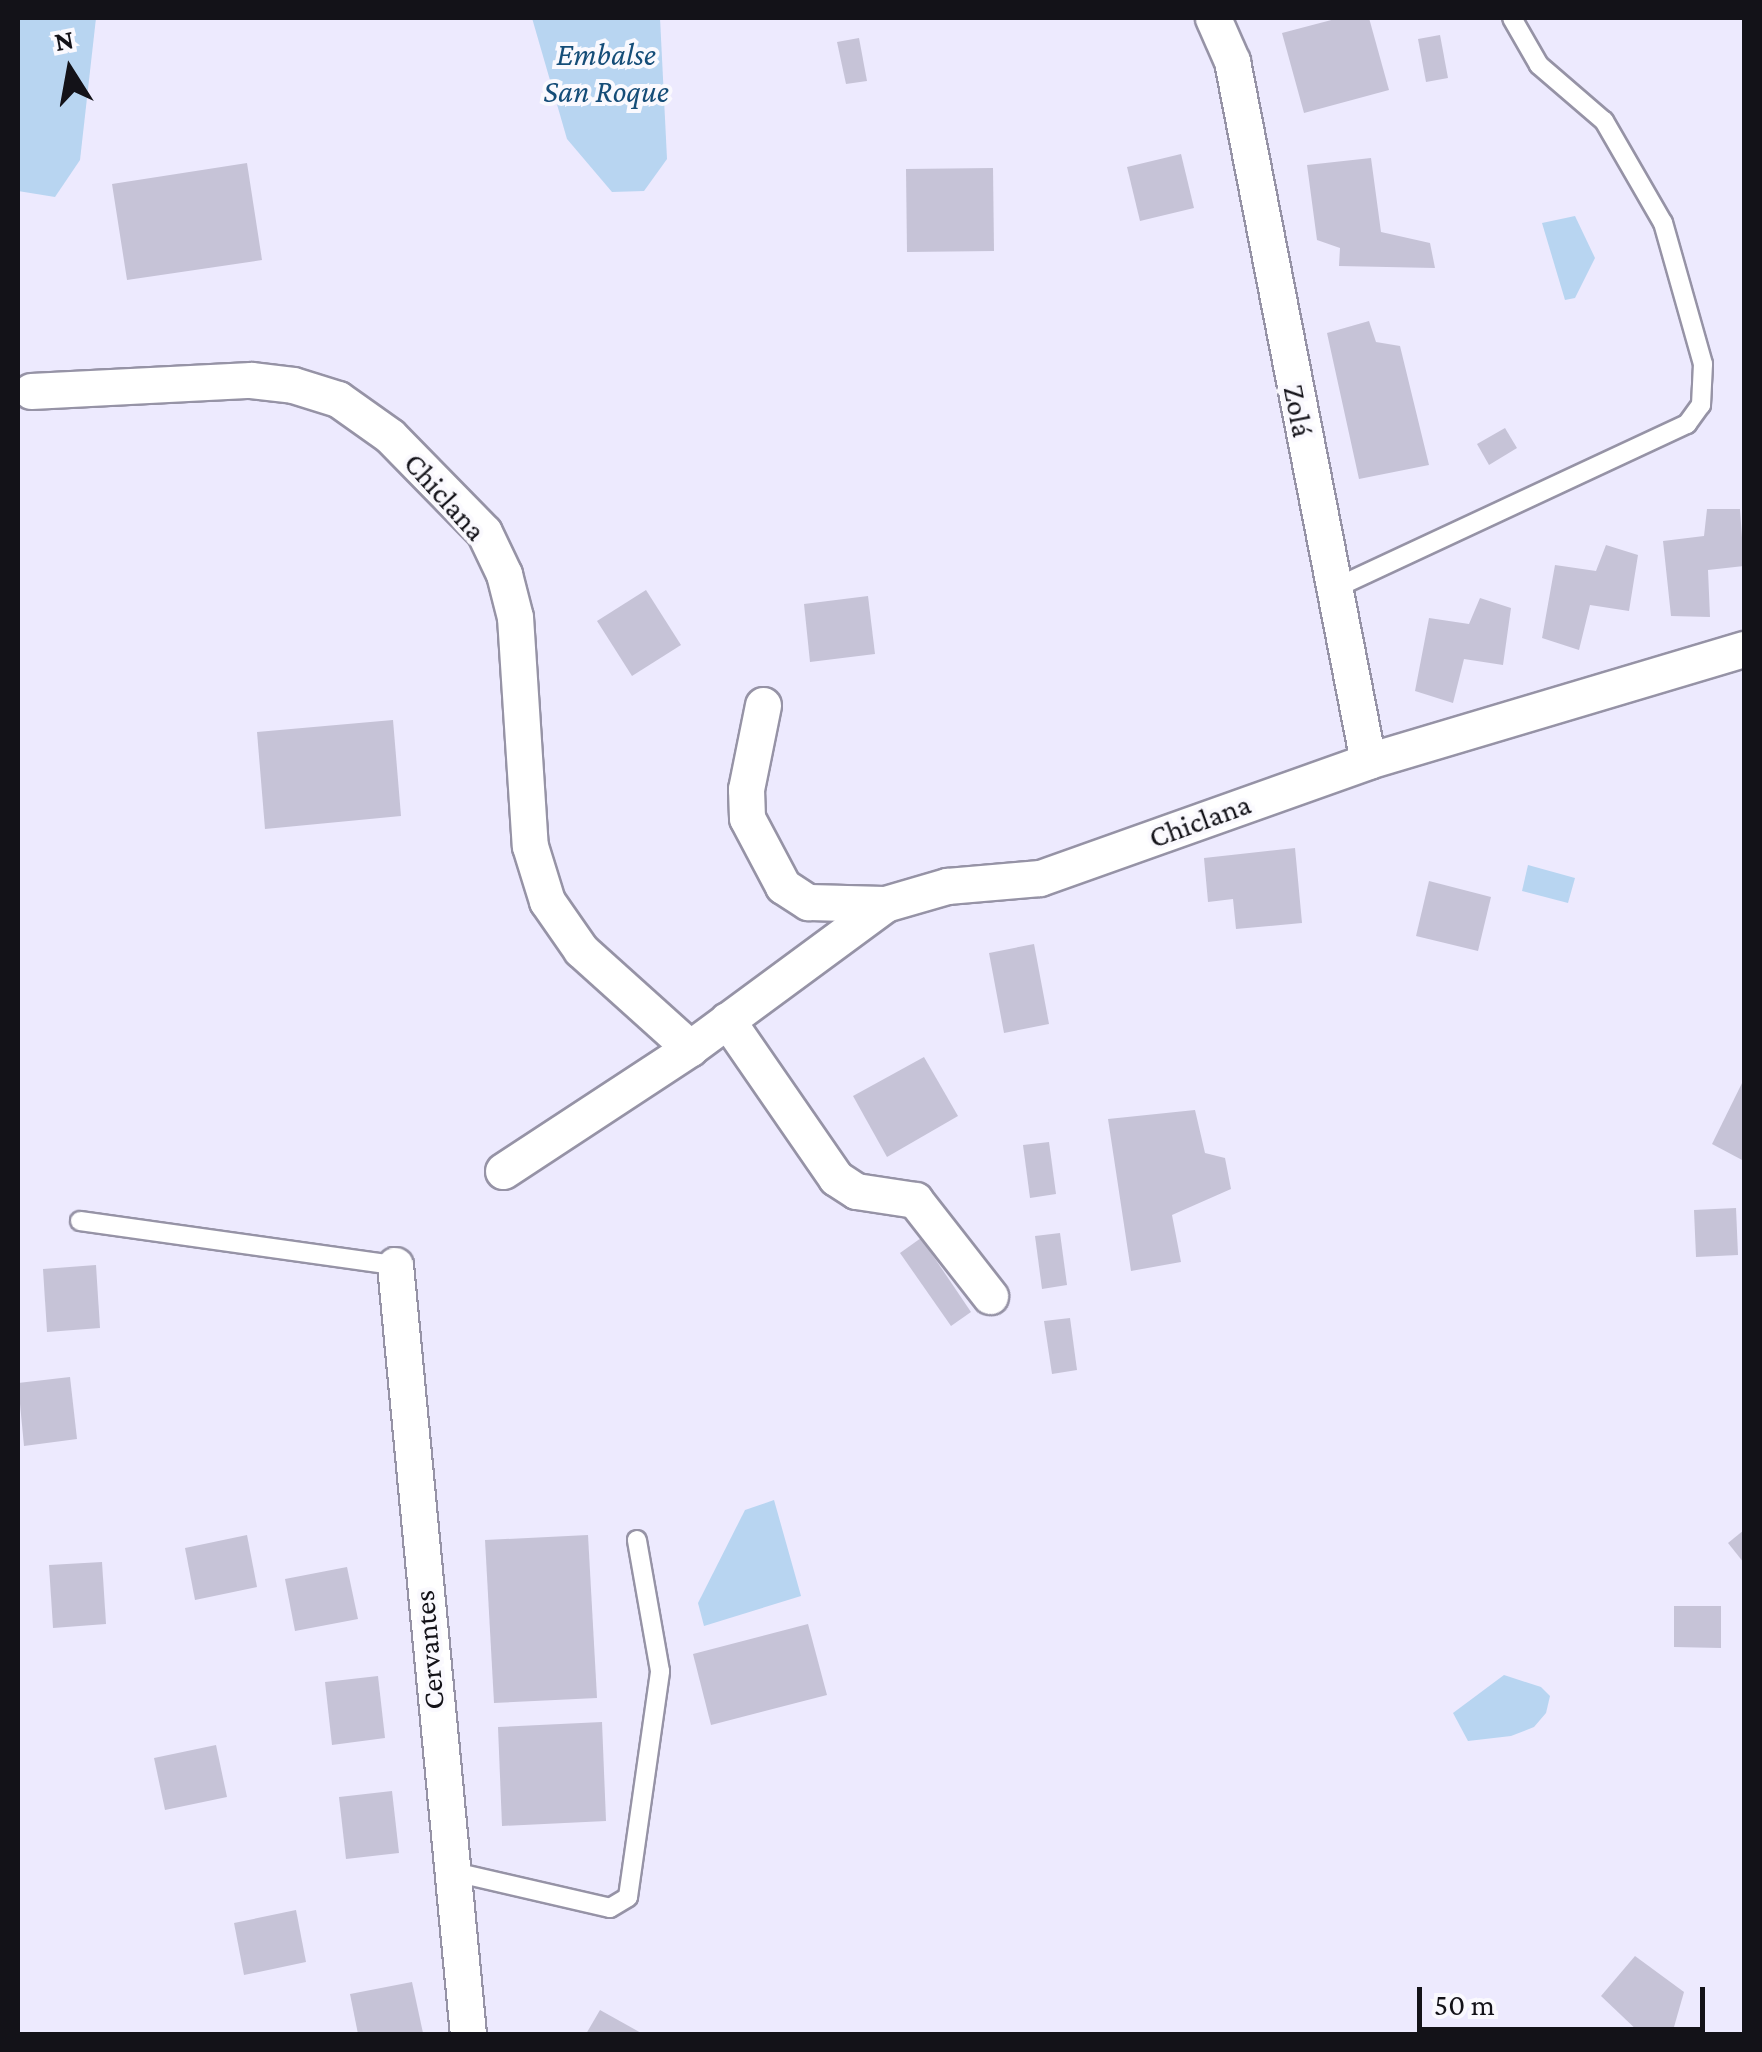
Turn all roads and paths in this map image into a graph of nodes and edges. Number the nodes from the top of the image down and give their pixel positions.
1 (1213, 18) edge
2 (1512, 18) edge
3 (31, 391) dead end
4 (1331, 590) junction
5 (1744, 649) edge
6 (763, 705) dead end
7 (1368, 761) junction
8 (885, 904) junction
9 (727, 1020) junction
10 (690, 1048) junction
11 (502, 1171) dead end
12 (80, 1221) dead end
13 (394, 1265) joint
14 (990, 1296) dead end
15 (637, 1540) dead end
16 (450, 1871) junction
17 (468, 2034) edge

1 - 4 street, Zolá
2 - 4 lane
3 - 10 street, Chiclana
4 - 7 street, Zolá
5 - 7 street, Chiclana
6 - 8 street
7 - 8 street, Chiclana
8 - 9 street, Chiclana
9 - 10 street, Chiclana
9 - 14 street
10 - 11 street, Chiclana
12 - 13 lane
13 - 16 street, Cervantes
15 - 16 lane
16 - 17 street, Cervantes

